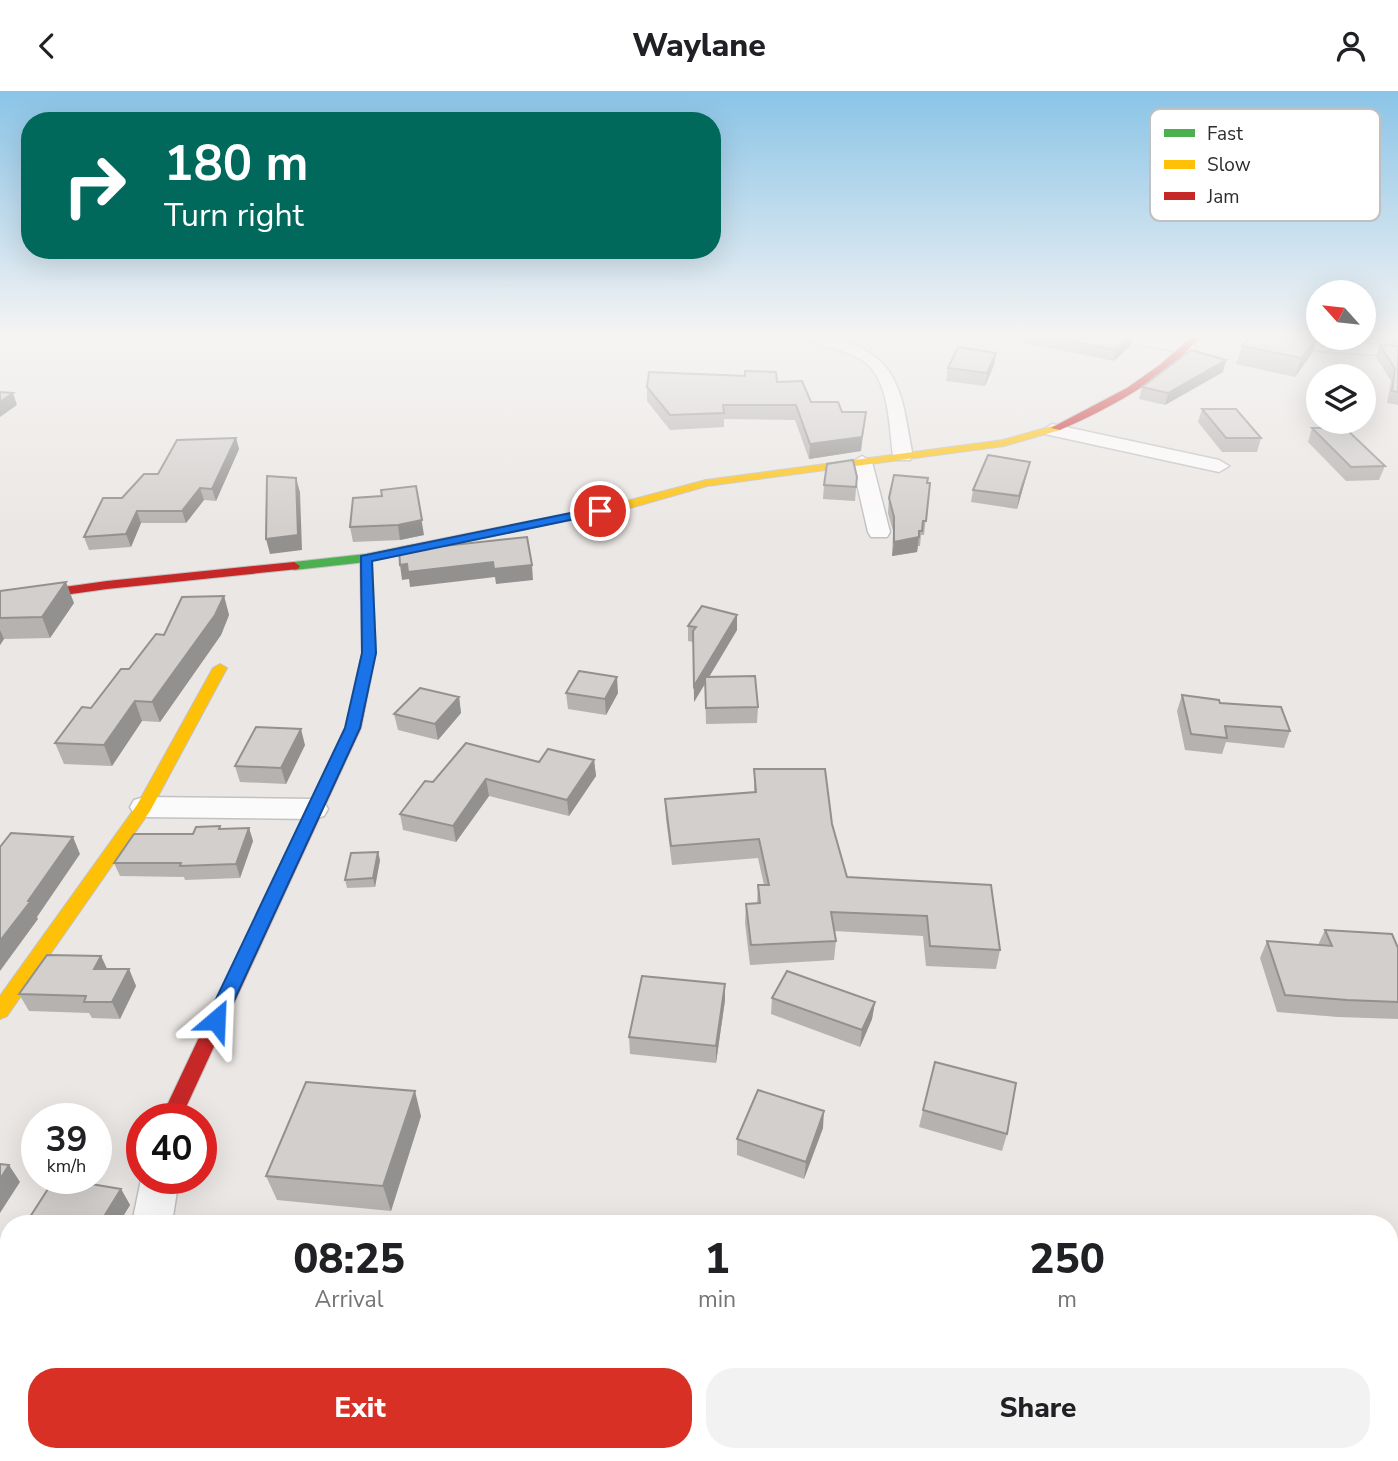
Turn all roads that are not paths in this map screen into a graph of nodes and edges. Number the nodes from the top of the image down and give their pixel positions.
1 (892, 402) edge
2 (1105, 402) edge
3 (1052, 430) junction
4 (903, 456) junction
5 (862, 462) junction
6 (1219, 466) dead end
7 (879, 532) dead end
8 (366, 558) junction
9 (0, 600) edge
10 (220, 668) dead end
11 (144, 807) junction
12 (314, 809) junction
13 (0, 1011) edge
14 (177, 1103) edge
15 (157, 1194) edge
16 (153, 1215) edge

1 - 4 street
2 - 3 main road
3 - 4 main road
3 - 6 street
4 - 5 main road
5 - 7 street
5 - 8 main road
8 - 9 main road
8 - 12 main road
10 - 11 main road
11 - 12 street
11 - 13 main road
12 - 14 main road
15 - 16 street

